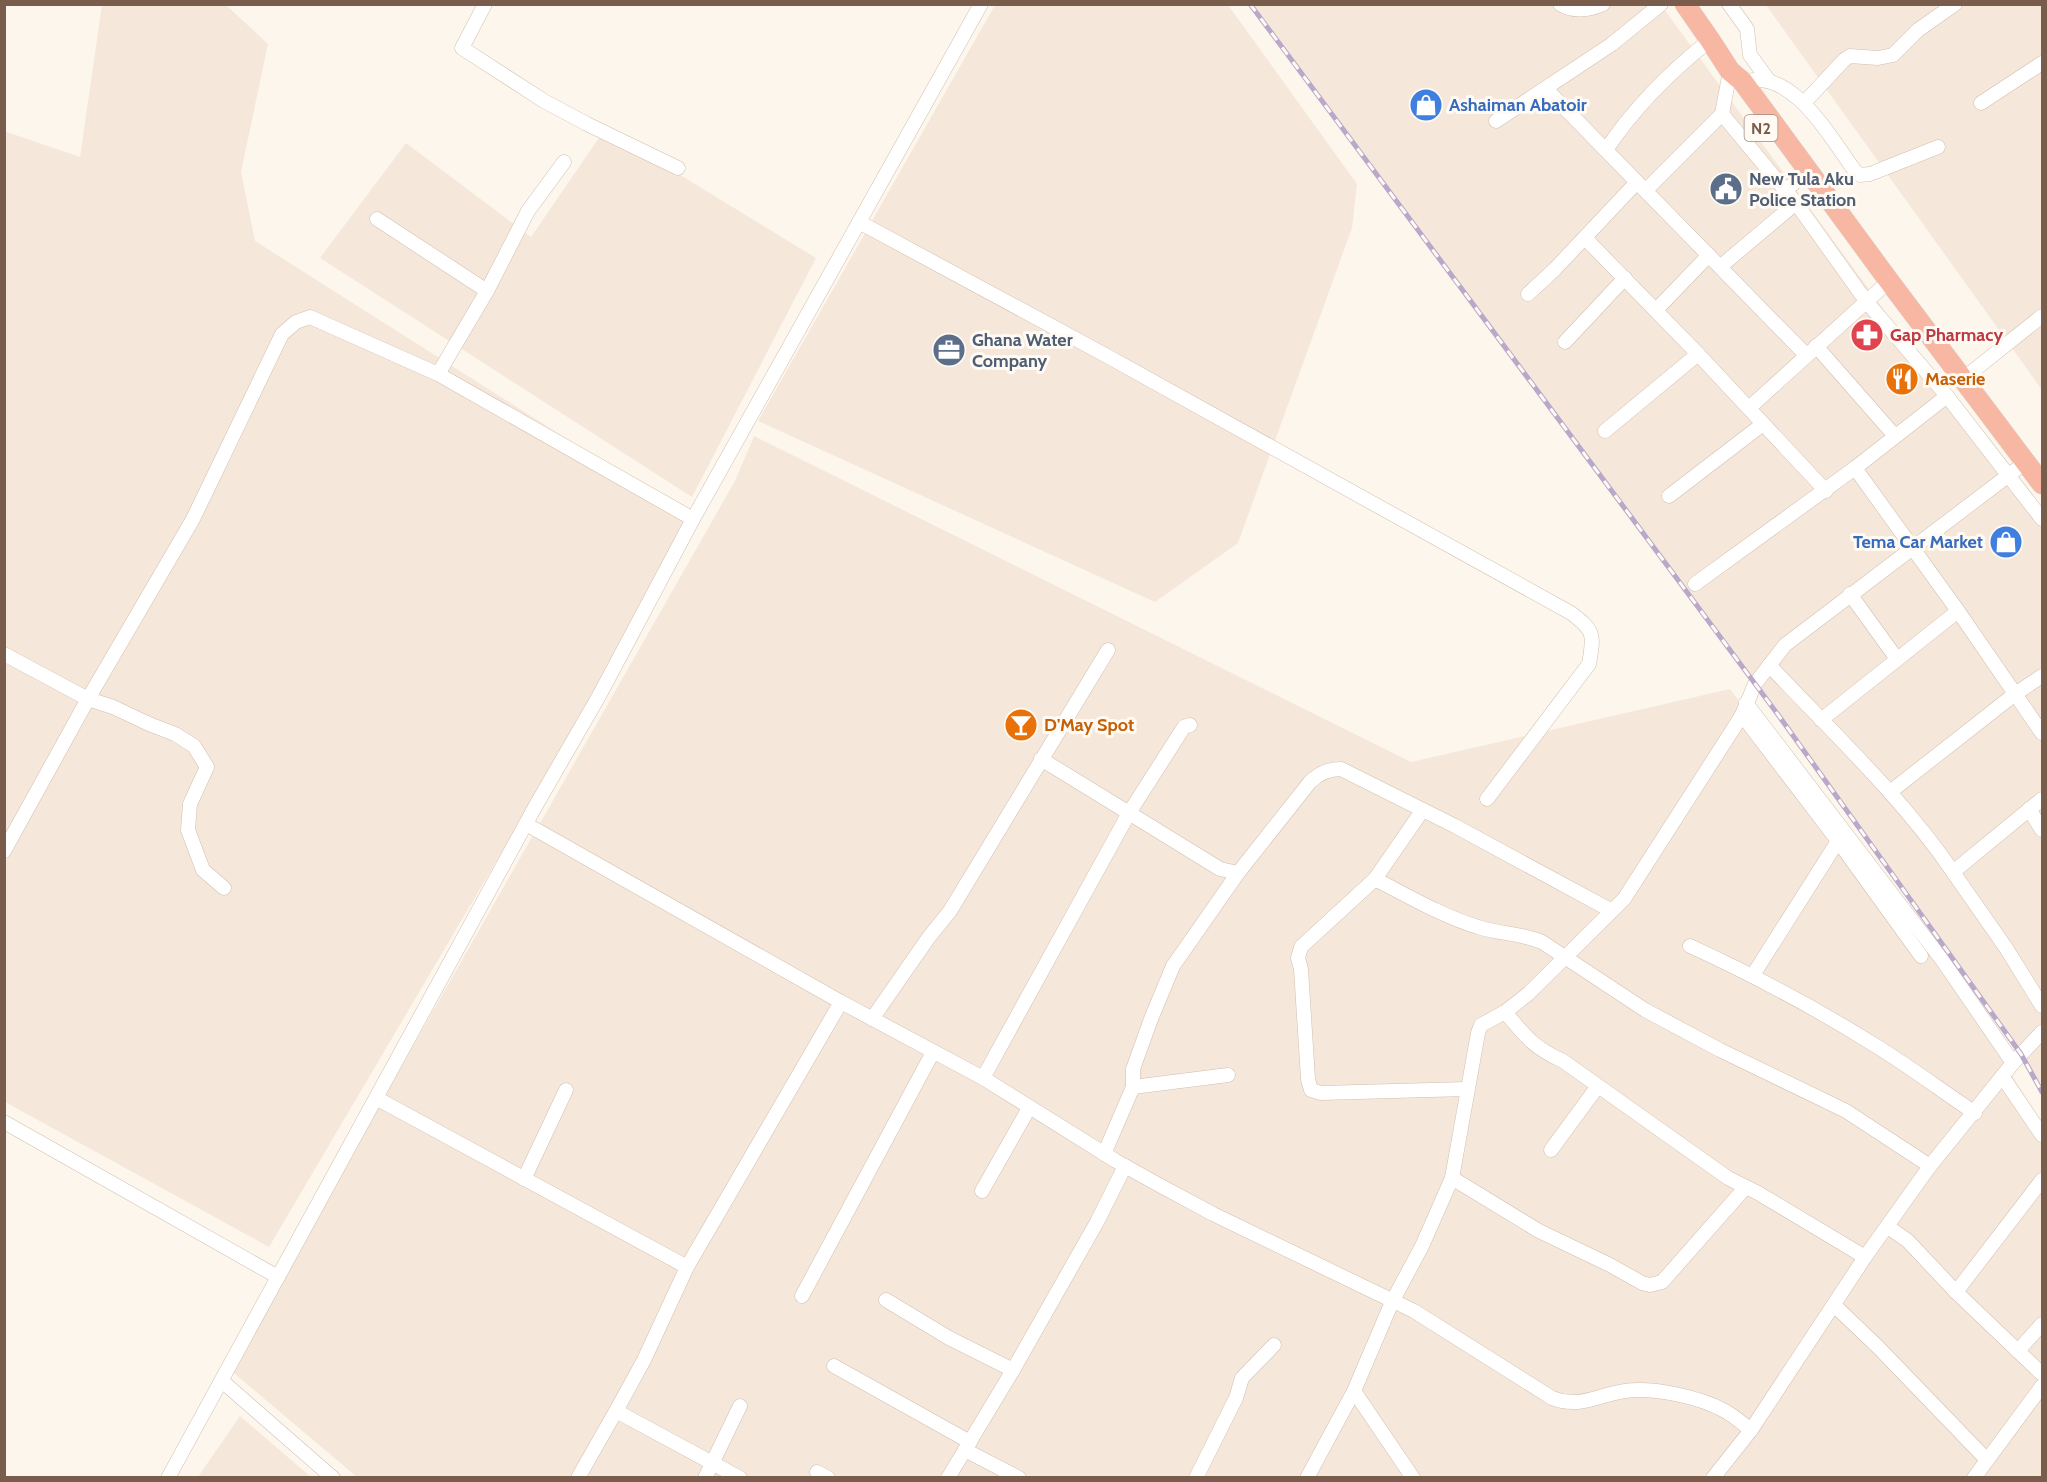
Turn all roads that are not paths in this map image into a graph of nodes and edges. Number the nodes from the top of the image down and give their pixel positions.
1 (485, 4) edge
2 (981, 4) edge
3 (1560, 4) edge
4 (1603, 4) edge
5 (1661, 4) edge
6 (1685, 4) edge
7 (1729, 4) edge
8 (1955, 4) edge
9 (1710, 40) junction
10 (2043, 63) edge
11 (1737, 77) junction
12 (1769, 81) junction
13 (1546, 88) junction
14 (1981, 103) dead end
15 (1804, 104) junction
16 (1722, 114) junction
17 (1496, 121) dead end
18 (1938, 147) dead end
19 (1606, 150) junction
20 (564, 162) dead end
21 (678, 168) dead end
22 (1808, 171) junction
23 (1641, 186) junction
24 (1786, 190) junction
25 (1796, 203) junction
26 (377, 219) dead end
27 (859, 222) junction
28 (1585, 238) junction
29 (1709, 255) junction
30 (1721, 266) junction
31 (1625, 278) junction
32 (1889, 281) junction
33 (487, 291) junction
34 (1528, 294) dead end
35 (1866, 301) junction
36 (1656, 310) junction
37 (2043, 316) edge
38 (1566, 342) dead end
39 (1811, 351) junction
40 (1698, 354) junction
41 (438, 374) junction
42 (1964, 379) junction
43 (1947, 396) junction
44 (1749, 408) junction
45 (1763, 424) junction
46 (1605, 431) dead end
47 (1895, 436) junction
48 (2026, 462) junction
49 (1855, 468) junction
50 (2010, 475) junction
51 (2043, 484) edge
52 (1826, 491) junction
53 (1669, 496) dead end
54 (693, 519) junction
55 (2043, 519) edge
56 (1912, 547) junction
57 (1695, 584) dead end
58 (1850, 594) junction
59 (1958, 611) junction
60 (1108, 650) dead end
61 (4, 654) edge
62 (1897, 659) junction
63 (1769, 665) junction
64 (2043, 676) edge
65 (2016, 694) junction
66 (87, 699) junction
67 (1744, 709) junction
68 (1821, 720) junction
69 (1190, 725) dead end
70 (2043, 733) edge
71 (1041, 759) junction
72 (1890, 792) junction
73 (1487, 799) dead end
74 (2043, 799) edge
75 (2029, 809) junction
76 (1422, 811) junction
77 (1129, 813) junction
78 (525, 824) junction
79 (2043, 830) edge
80 (1839, 842) junction
81 (4, 851) edge
82 (1953, 872) junction
83 (1238, 873) junction
84 (1375, 879) junction
85 (224, 888) dead end
86 (1612, 911) junction
87 (1690, 946) dead end
88 (1921, 956) dead end
89 (1565, 958) junction
90 (1753, 975) junction
91 (841, 1002) junction
92 (2043, 1006) edge
93 (1505, 1012) junction
94 (872, 1019) junction
95 (2040, 1040) edge
96 (933, 1052) junction
97 (2013, 1063) junction
98 (1228, 1075) dead end
99 (2002, 1076) junction
100 (983, 1078) junction
101 (1598, 1086) junction
102 (1133, 1087) junction
103 (1467, 1089) junction
104 (566, 1090) dead end
105 (376, 1098) junction
106 (1029, 1108) junction
107 (1975, 1113) junction
108 (4, 1122) edge
109 (2043, 1135) edge
110 (1551, 1150) dead end
111 (1104, 1154) junction
112 (1125, 1166) junction
113 (1930, 1166) junction
114 (1452, 1178) junction
115 (524, 1179) junction
116 (2043, 1180) edge
117 (1745, 1188) junction
118 (982, 1191) dead end
119 (1888, 1227) junction
120 (1865, 1257) junction
121 (687, 1267) junction
122 (278, 1277) junction
123 (1956, 1292) junction
124 (802, 1296) dead end
125 (886, 1300) dead end
126 (1392, 1302) junction
127 (1834, 1305) junction
128 (2043, 1324) edge
129 (1274, 1345) dead end
130 (2018, 1352) junction
131 (834, 1366) dead end
132 (1013, 1370) junction
133 (2043, 1374) edge
134 (222, 1381) junction
135 (2043, 1386) edge
136 (1354, 1391) junction
137 (740, 1407) dead end
138 (616, 1411) junction
139 (1751, 1430) junction
140 (968, 1446) junction
141 (1987, 1460) junction
142 (713, 1463) junction
143 (168, 1478) edge
144 (333, 1478) edge
145 (578, 1478) edge
146 (705, 1478) edge
147 (740, 1478) edge
148 (948, 1478) edge
149 (1019, 1478) edge
150 (1196, 1478) edge
151 (1307, 1478) edge
152 (1413, 1478) edge
153 (1713, 1478) edge
154 (1974, 1478) edge

1 - 21 street
2 - 27 street
3 - 4 street
5 - 13 street
6 - 9 highway, N2
7 - 12 street
8 - 15 street
9 - 11 highway, N2
9 - 19 street
10 - 14 street
11 - 12 street
11 - 16 street
11 - 22 highway, N2
12 - 15 street
13 - 17 street
13 - 19 street
15 - 18 street
16 - 23 street
16 - 24 street
19 - 23 street
20 - 33 street
22 - 24 street
22 - 32 highway, N2
23 - 28 street
23 - 29 street
24 - 25 street
25 - 30 street
25 - 35 street
26 - 33 street
27 - 54 street
27 - 73 street
28 - 31 street
28 - 34 street
29 - 30 street
29 - 36 street
30 - 39 street
31 - 36 street
31 - 38 street
32 - 35 street
32 - 42 highway, N2
33 - 41 street
35 - 39 street
35 - 43 street
36 - 40 street
37 - 42 street
39 - 44 street
39 - 47 street
40 - 44 street
40 - 46 street
41 - 54 street
41 - 66 street
42 - 48 highway, N2
43 - 47 street
43 - 50 street
44 - 45 street
45 - 52 street
45 - 53 street
47 - 49 street
48 - 50 street
48 - 51 highway, N2
49 - 52 street
49 - 56 street
50 - 55 street
50 - 56 street
52 - 57 street
54 - 78 street
56 - 58 street
56 - 59 street
58 - 62 street
58 - 63 street
59 - 62 street
59 - 65 street
60 - 71 street
61 - 66 street
62 - 68 street
63 - 67 street
63 - 68 street
64 - 65 street
65 - 70 street
65 - 72 street
66 - 81 street
66 - 85 street
67 - 80 street
67 - 86 street
67 - 97 street
68 - 72 street
69 - 77 street
71 - 77 street
71 - 94 street
72 - 82 street
74 - 75 street
75 - 79 street
75 - 82 street
76 - 83 street
76 - 84 street
76 - 86 street
77 - 83 street
77 - 100 street
78 - 91 street
78 - 105 street
80 - 88 street
80 - 90 street
82 - 92 street
83 - 102 street
84 - 89 street
84 - 103 street
86 - 89 street
87 - 90 street
89 - 93 street
89 - 113 street
90 - 107 street
91 - 94 street
91 - 121 street
93 - 101 street
93 - 103 street
94 - 96 street
95 - 97 street
96 - 100 street
96 - 124 street
97 - 99 street
98 - 102 street
99 - 107 street
99 - 109 street
100 - 106 street
101 - 110 street
101 - 117 street
102 - 111 street
103 - 114 street
104 - 115 street
105 - 115 street
105 - 122 street
106 - 111 street
106 - 118 street
107 - 113 street
108 - 122 street
111 - 112 street
112 - 126 street
112 - 132 street
113 - 119 street
114 - 117 street
114 - 126 street
115 - 121 street
116 - 123 street
117 - 120 street
119 - 120 street
119 - 123 street
120 - 127 street
121 - 138 street
122 - 134 street
123 - 130 street
125 - 132 street
126 - 136 street
126 - 139 street
127 - 139 street
127 - 141 street
128 - 130 street
129 - 150 street
130 - 133 street
131 - 140 street
132 - 140 street
134 - 143 street
134 - 144 street
135 - 141 street
136 - 151 street
136 - 152 street
137 - 142 street
138 - 142 street
138 - 145 street
139 - 153 street
140 - 148 street
140 - 149 street
141 - 154 street
142 - 146 street
142 - 147 street

